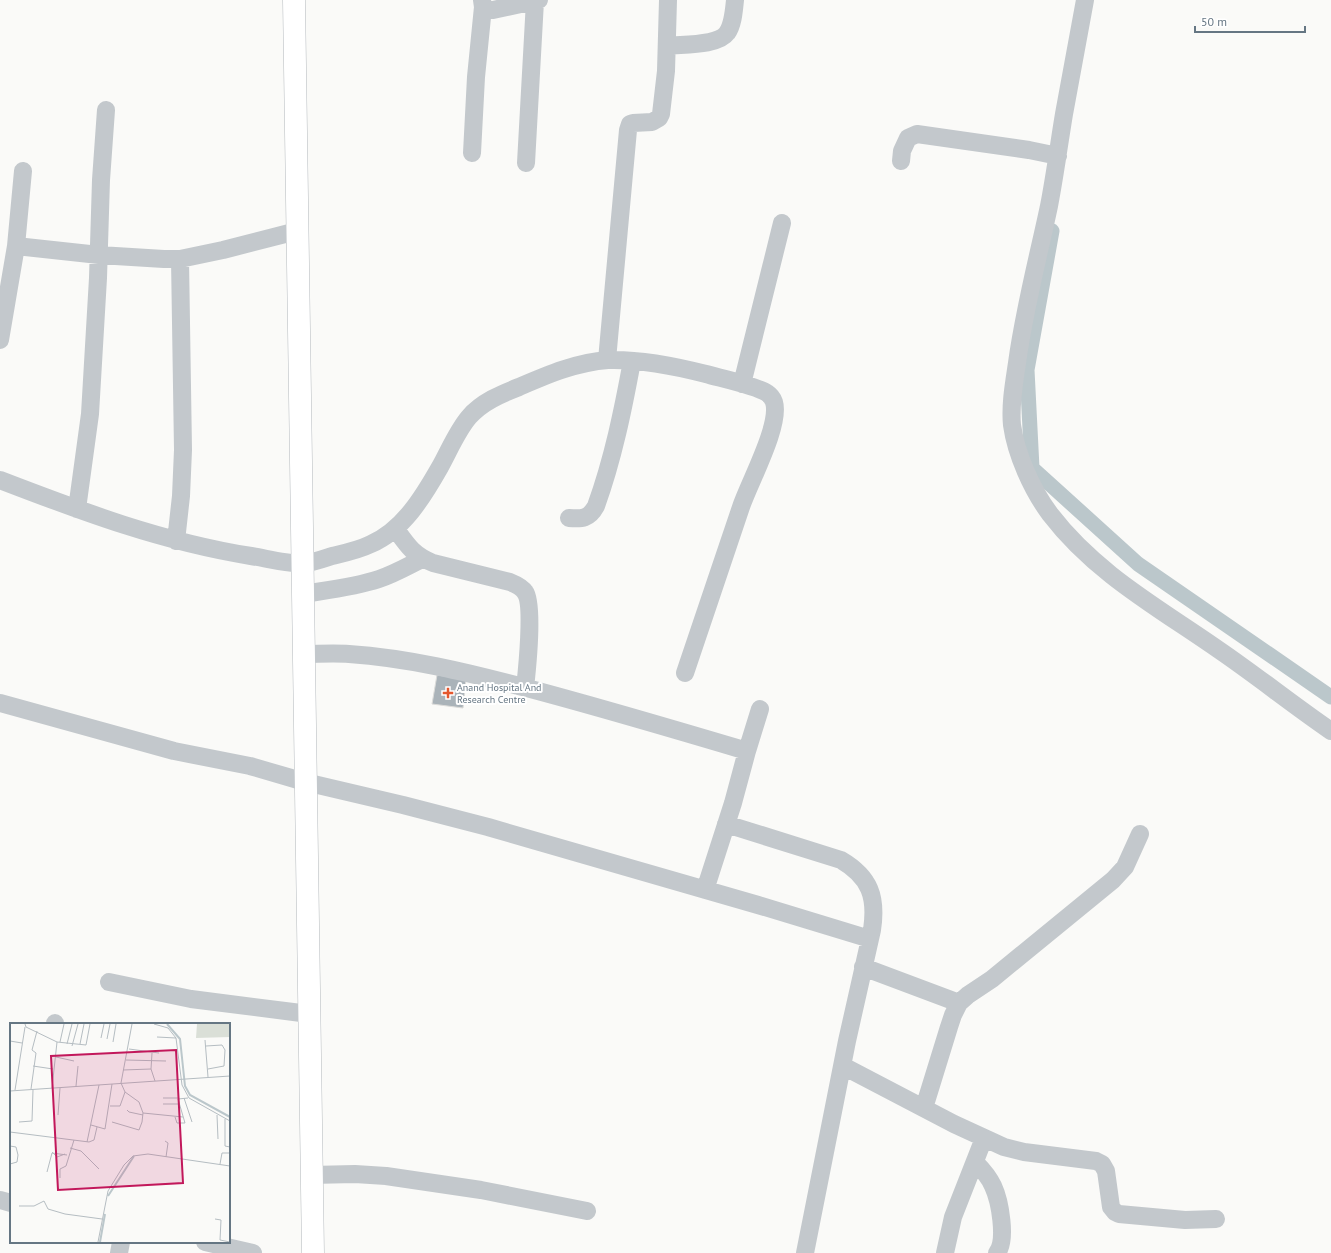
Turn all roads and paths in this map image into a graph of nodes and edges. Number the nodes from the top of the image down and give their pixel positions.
1 (294, 0) edge
2 (668, 0) edge
3 (735, 0) edge
4 (1085, 0) edge
5 (537, 1) edge
6 (482, 4) edge
7 (667, 46) junction
8 (106, 110) dead end
9 (472, 153) dead end
10 (1058, 156) junction
11 (901, 161) dead end
12 (526, 163) dead end
13 (23, 172) dead end
14 (782, 223) dead end
15 (297, 231) junction
16 (16, 246) junction
17 (99, 255) junction
18 (180, 259) junction
19 (0, 340) edge
20 (607, 360) junction
21 (632, 361) junction
22 (742, 384) junction
23 (0, 480) edge
24 (77, 509) junction
25 (569, 518) dead end
26 (395, 528) junction
27 (176, 541) junction
28 (422, 559) junction
29 (302, 564) junction
30 (302, 594) junction
31 (303, 654) junction
32 (685, 673) dead end
33 (525, 688) junction
34 (0, 702) edge
35 (760, 709) dead end
36 (1331, 731) edge
37 (747, 752) junction
38 (305, 782) junction
39 (726, 824) junction
40 (1140, 834) dead end
41 (705, 890) junction
42 (870, 939) junction
43 (864, 967) junction
44 (109, 982) dead end
45 (959, 1003) junction
46 (309, 1014) junction
47 (842, 1066) junction
48 (924, 1108) junction
49 (984, 1138) junction
50 (975, 1162) junction
51 (311, 1175) junction
52 (587, 1211) dead end
53 (1216, 1219) dead end
54 (121, 1243) edge
55 (209, 1243) edge
56 (119, 1253) edge
57 (253, 1253) edge
58 (313, 1253) edge
59 (805, 1253) edge
60 (945, 1253) edge
61 (997, 1253) edge

1 - 15 main road
2 - 7 street
3 - 7 street
4 - 10 street
5 - 6 street
5 - 12 street
6 - 9 street
7 - 20 street
8 - 17 street
10 - 11 street
10 - 36 street
13 - 16 street
14 - 22 street
15 - 18 street
15 - 29 main road
16 - 17 street
16 - 19 street
17 - 18 street
17 - 24 street
18 - 27 street
20 - 21 street
20 - 26 street
21 - 22 street
21 - 25 street
22 - 32 street
23 - 24 street
24 - 27 street
26 - 28 street
26 - 29 street
27 - 29 street
28 - 30 street
28 - 33 street
29 - 30 main road
30 - 31 main road
31 - 33 street
31 - 38 main road
33 - 37 street
34 - 38 street
35 - 37 street
37 - 39 street
38 - 41 street
38 - 46 main road
39 - 41 street
39 - 42 street
40 - 45 street
41 - 42 street
42 - 43 street
43 - 45 street
43 - 47 street
44 - 46 street
45 - 48 street
46 - 51 main road
47 - 48 street
47 - 59 street
48 - 49 street
49 - 50 street
49 - 53 street
50 - 60 street
50 - 61 street
51 - 52 street
51 - 58 main road
54 - 56 street
55 - 57 street

